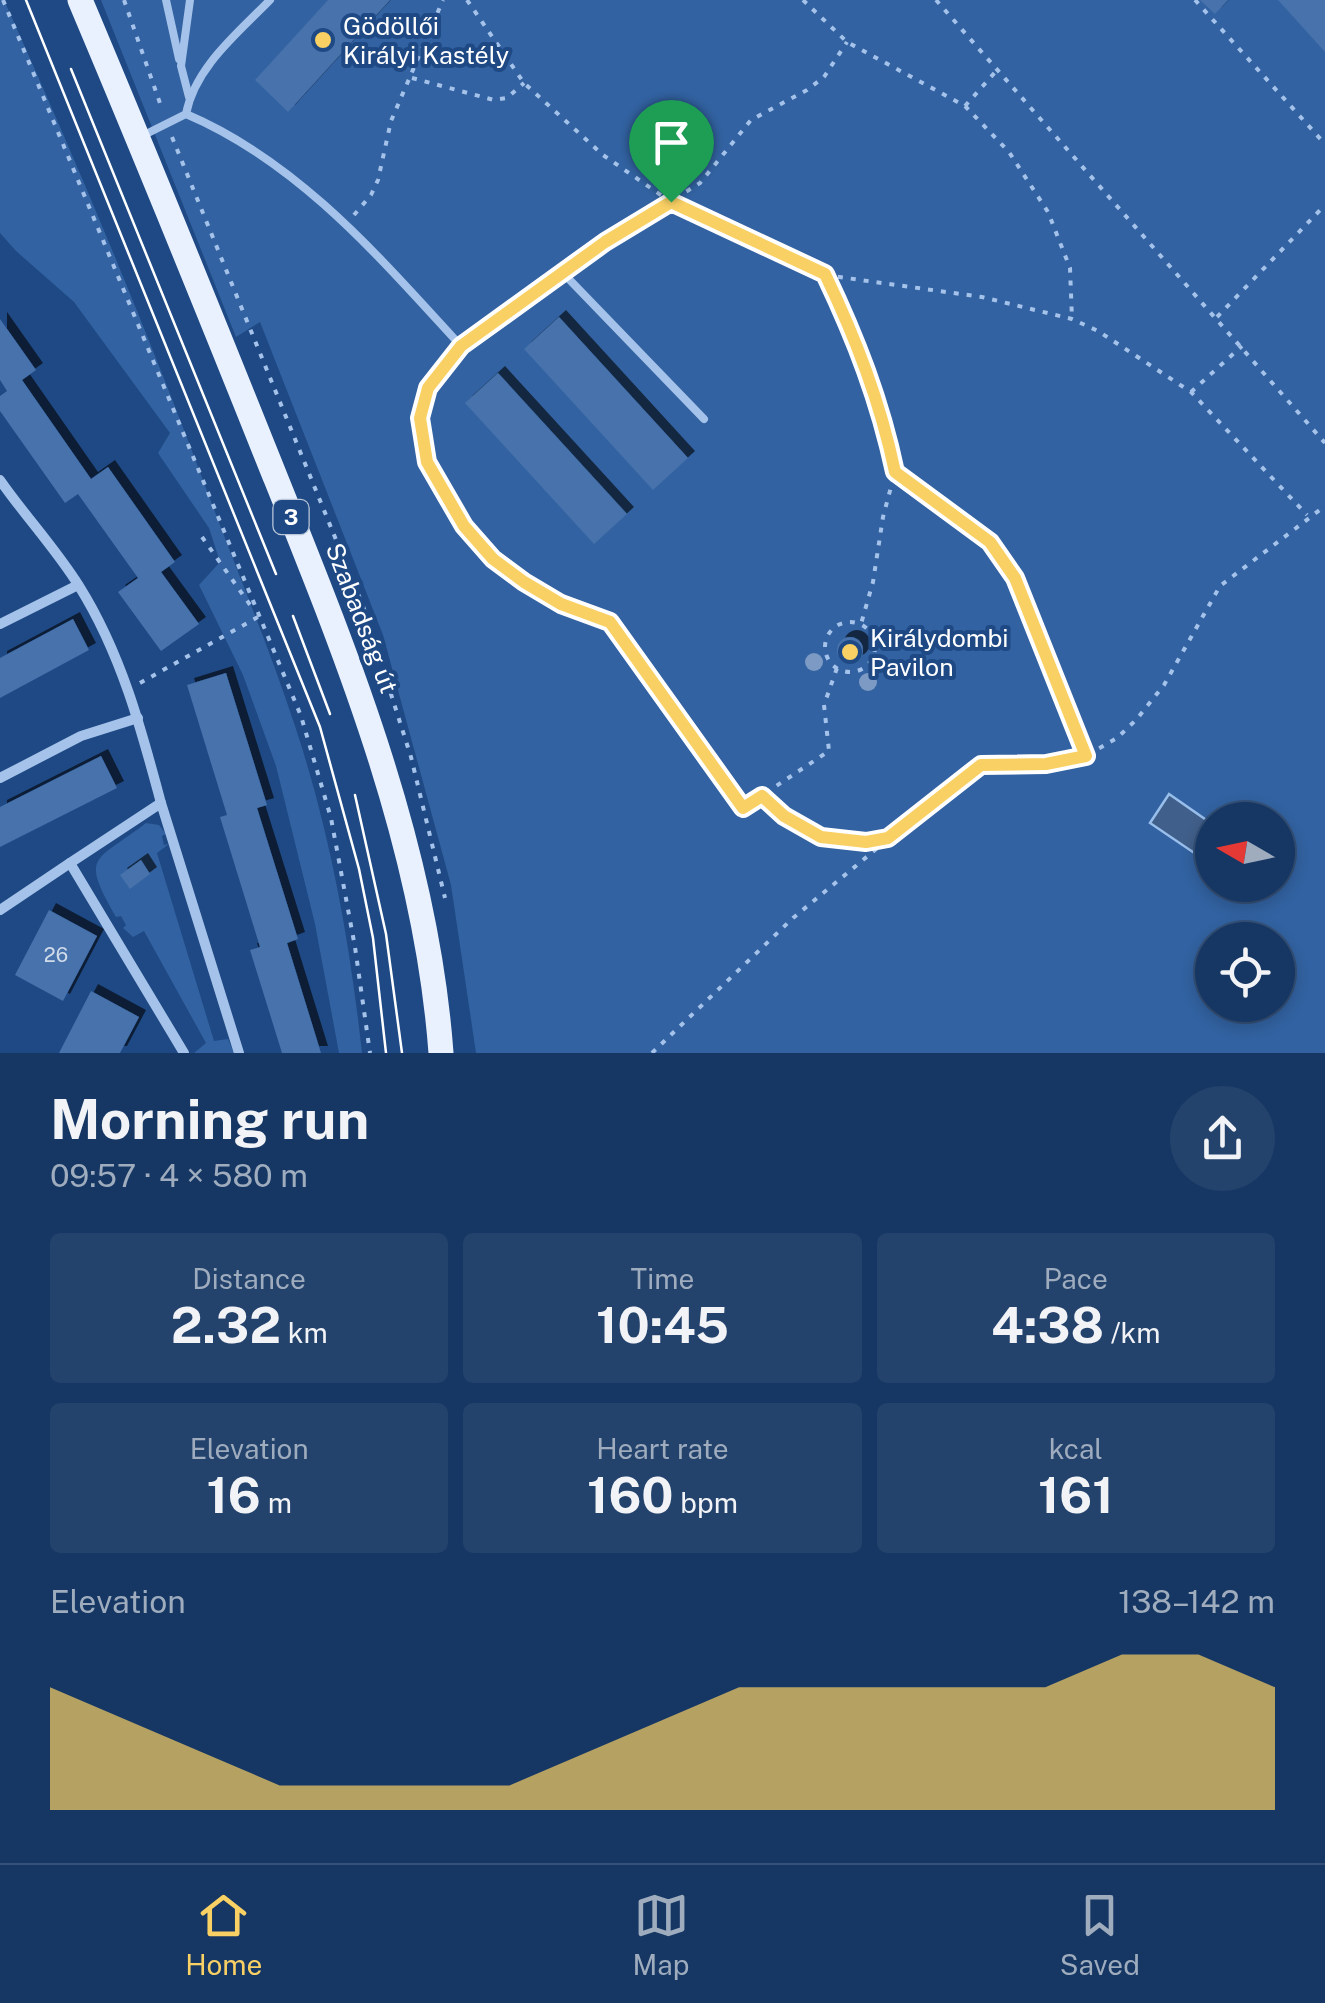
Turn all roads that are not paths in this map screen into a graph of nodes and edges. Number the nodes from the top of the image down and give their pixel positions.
1 (80, 0) edge
2 (166, 0) edge
3 (190, 0) edge
4 (270, 0) edge
5 (180, 66) junction
6 (189, 96) junction
7 (186, 114) junction
8 (138, 138) junction
9 (461, 346) junction
10 (704, 418) dead end
11 (0, 482) edge
12 (78, 585) junction
13 (0, 624) edge
14 (138, 718) junction
15 (0, 778) edge
16 (162, 803) junction
17 (743, 808) road end
18 (70, 863) junction
19 (0, 910) edge
20 (184, 1053) edge
21 (240, 1053) edge
22 (440, 1053) edge

1 - 8 main road, Szabadság út / 3
2 - 5 lane
3 - 5 lane
4 - 6 lane
5 - 6 lane
6 - 7 lane
7 - 8 lane
7 - 9 lane
8 - 22 main road, Szabadság út / 3
9 - 10 lane
9 - 17 lane
11 - 12 street
12 - 13 street
12 - 14 street
14 - 15 street
14 - 16 street
16 - 18 street
16 - 21 street
18 - 19 street
18 - 20 street

